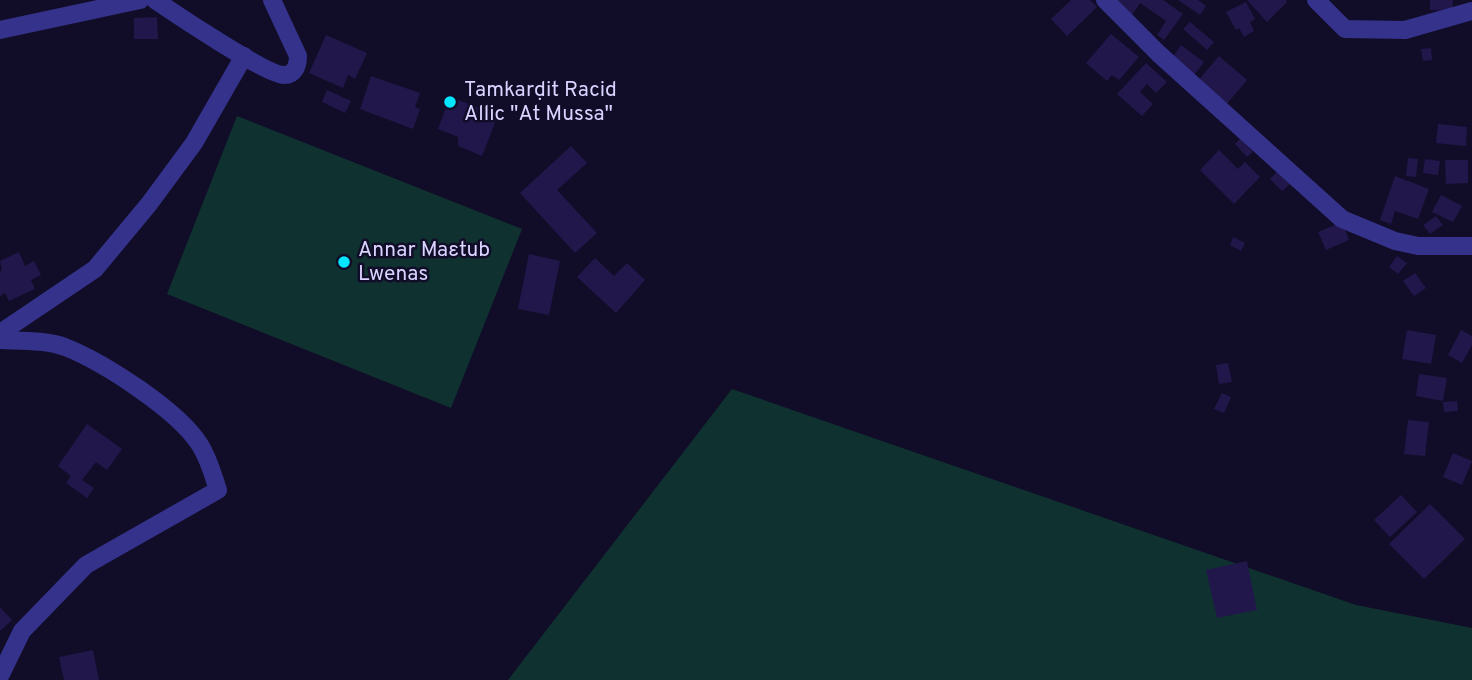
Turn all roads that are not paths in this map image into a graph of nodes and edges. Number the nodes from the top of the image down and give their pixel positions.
1 (141, 0) edge
2 (155, 0) edge
3 (272, 0) edge
4 (1105, 0) edge
5 (1316, 0) edge
6 (1472, 11) edge
7 (0, 30) edge
8 (244, 56) junction
9 (1472, 246) edge
10 (0, 333) edge
11 (0, 340) edge
12 (0, 676) edge

1 - 7 street
2 - 8 street
3 - 8 street
4 - 9 street
5 - 6 street
8 - 10 street
11 - 12 street

